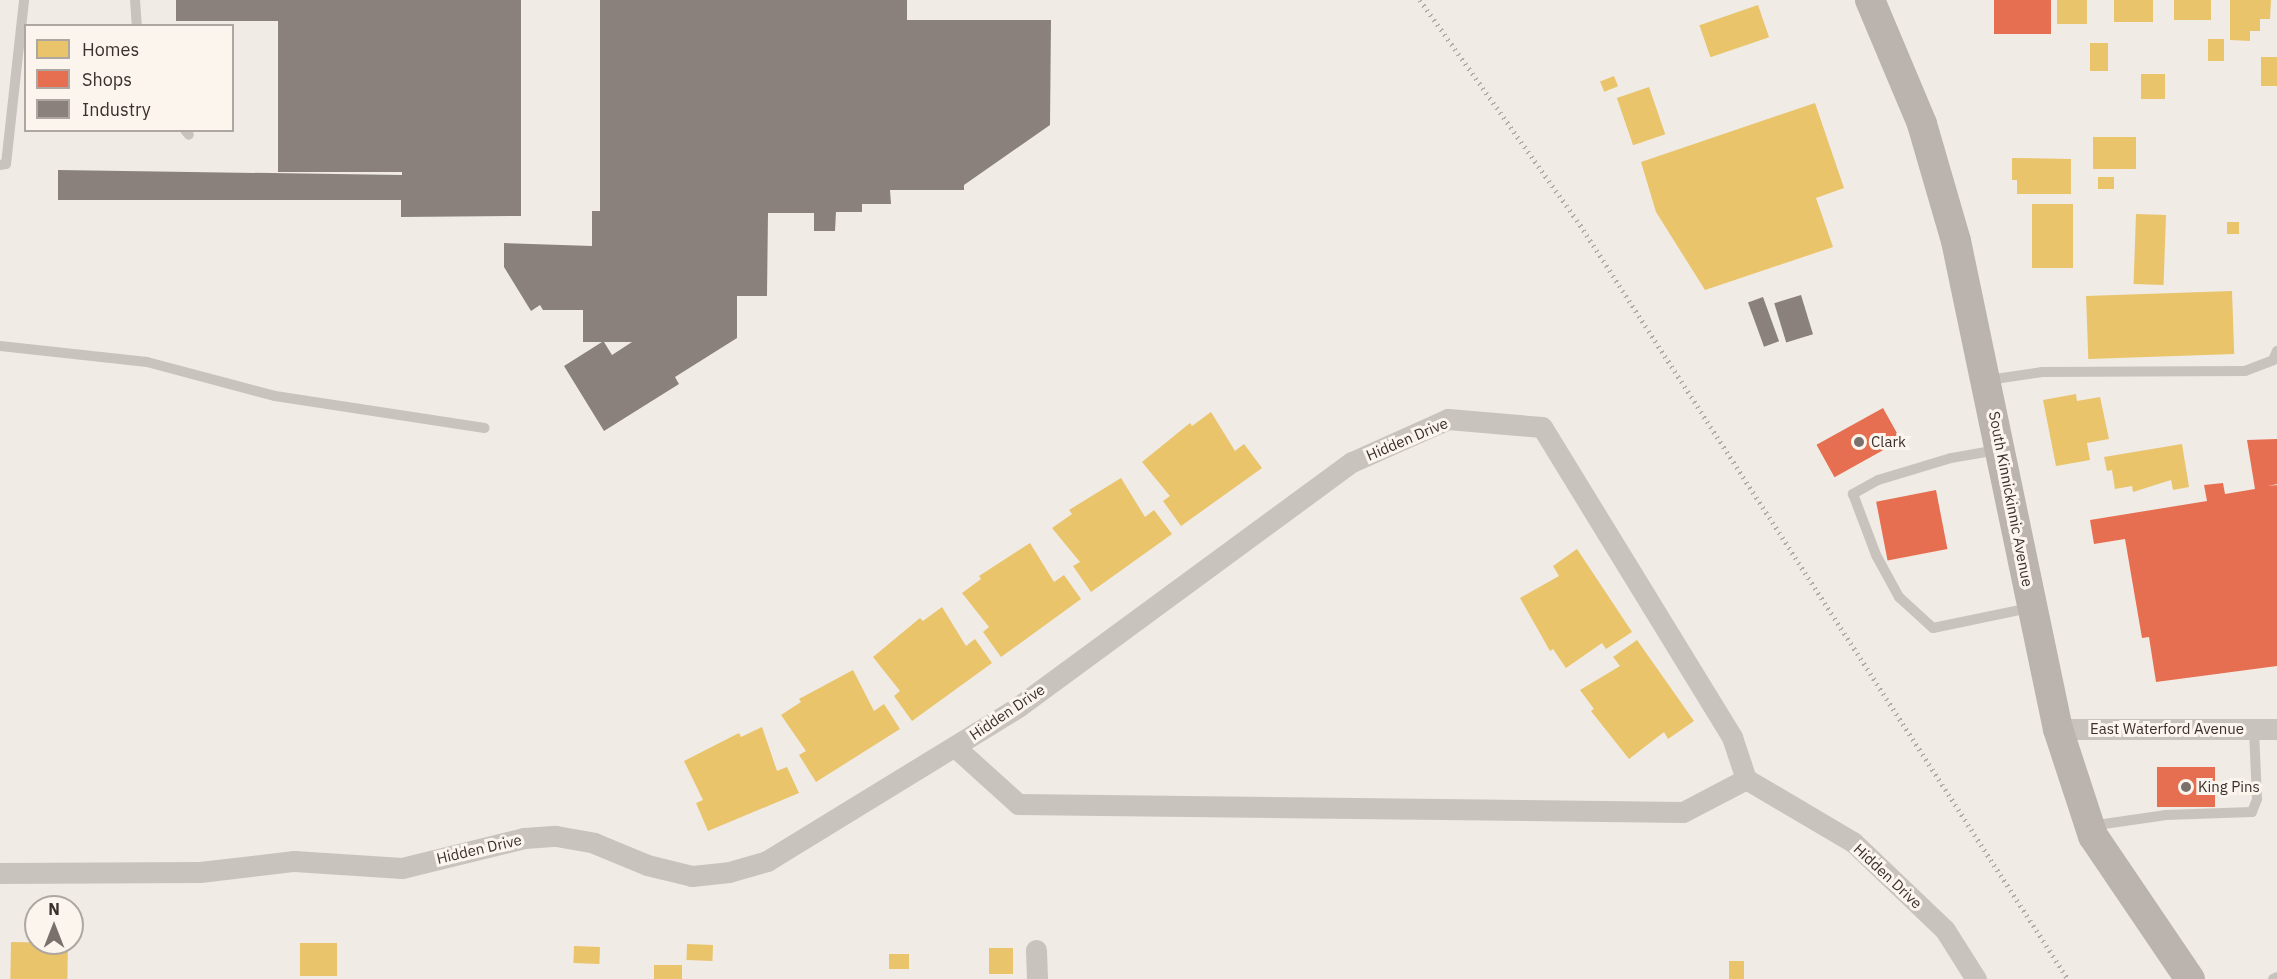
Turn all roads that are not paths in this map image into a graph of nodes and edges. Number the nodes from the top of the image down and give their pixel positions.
1 (24, 0) edge
2 (135, 0) edge
3 (1870, 0) edge
4 (137, 24) edge
5 (0, 165) edge
6 (0, 346) edge
7 (2277, 351) edge
8 (1988, 381) junction
9 (485, 428) dead end
10 (2001, 449) junction
11 (2033, 608) junction
12 (2058, 729) junction
13 (2254, 729) junction
14 (2277, 729) edge
15 (955, 747) junction
16 (1746, 779) junction
17 (2090, 826) junction
18 (0, 873) edge
19 (1036, 950) dead end
20 (1037, 979) edge
21 (1976, 979) edge
22 (2190, 979) edge

1 - 5 lane
2 - 4 lane
3 - 8 street, South Kinnickinnic Avenue
6 - 9 lane
7 - 8 lane
8 - 10 street, South Kinnickinnic Avenue
10 - 11 street, South Kinnickinnic Avenue
10 - 11 lane
11 - 12 street, South Kinnickinnic Avenue
12 - 13 street, East Waterford Avenue
12 - 17 street, South Kinnickinnic Avenue
13 - 14 street, East Waterford Avenue
13 - 17 lane
15 - 16 street, Hidden Drive
15 - 16 street, Hidden Drive
15 - 18 street, Hidden Drive
16 - 21 street, Hidden Drive
17 - 22 street, South Kinnickinnic Avenue
19 - 20 street

